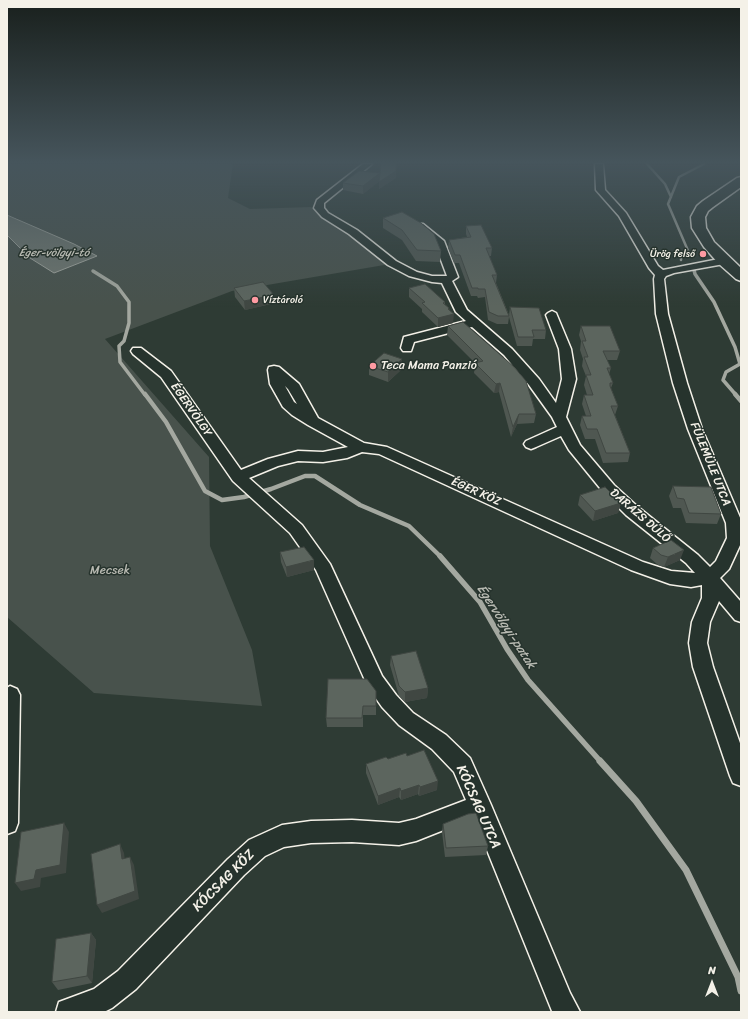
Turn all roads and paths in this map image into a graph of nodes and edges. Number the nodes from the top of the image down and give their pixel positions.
1 (323, 212) edge
2 (620, 212) edge
3 (701, 212) edge
4 (417, 224) edge
5 (735, 270) edge
6 (662, 274) junction
7 (446, 280) junction
8 (552, 315) dead end
9 (474, 323) junction
10 (407, 348) dead end
11 (137, 351) dead end
12 (313, 422) dead end
13 (562, 423) junction
14 (530, 444) dead end
15 (360, 447) junction
16 (238, 477) junction
17 (710, 577) junction
18 (741, 616) edge
19 (10, 695) dead end
20 (741, 776) edge
21 (480, 805) junction
22 (7, 823) edge
23 (68, 1012) edge
24 (567, 1012) edge

1 - 7 street
2 - 6 street
3 - 5 main road
4 - 7 street
5 - 6 street
6 - 17 street, FÜLEMÜLE UTCA
7 - 9 street, DARÁZS DŰLŐ
8 - 13 street
9 - 10 street
9 - 13 street, DARÁZS DŰLŐ
11 - 16 street, ÉGERVÖLGY
12 - 15 street
13 - 14 street
13 - 17 street, DARÁZS DŰLŐ
15 - 16 street, ÉGER KÖZ
15 - 17 street, ÉGER KÖZ
16 - 21 street, KÓCSAG UTCA
17 - 18 street, DARÁZS DŰLŐ
17 - 20 street
19 - 22 street
21 - 23 street, KÓCSAG KÖZ
21 - 24 street, KÓCSAG UTCA

